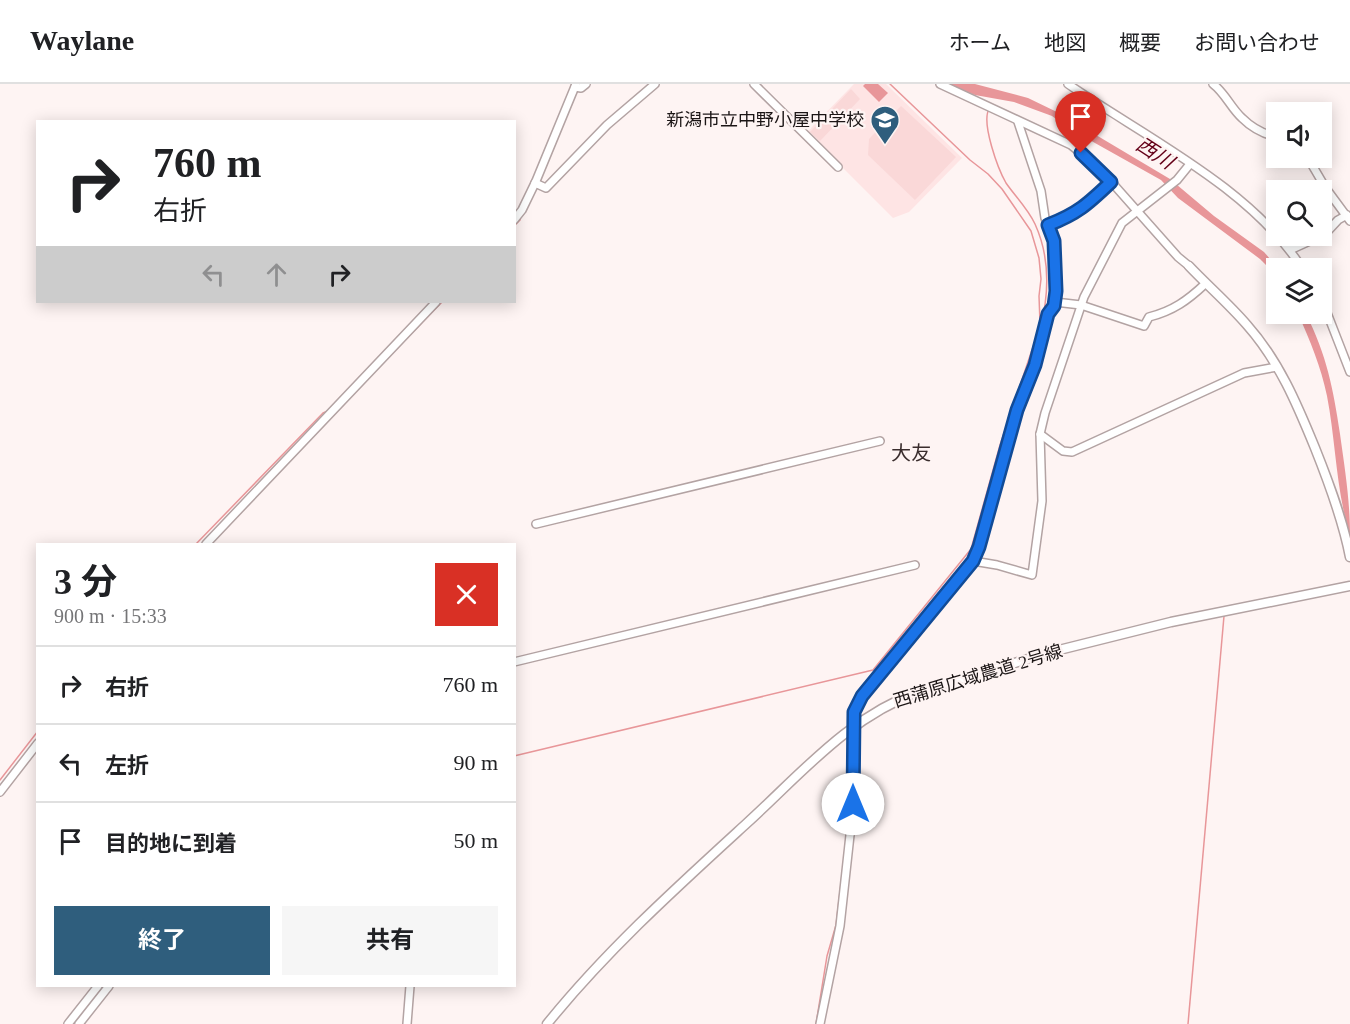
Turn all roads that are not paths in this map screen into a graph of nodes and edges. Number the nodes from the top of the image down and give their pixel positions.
1 (586, 84) edge
2 (655, 84) edge
3 (754, 84) edge
4 (940, 84) edge
5 (1068, 84) edge
6 (1213, 84) edge
7 (575, 85) edge
8 (1018, 122) junction
9 (1266, 133) edge
10 (1190, 164) junction
11 (838, 167) dead end
12 (1314, 168) edge
13 (1111, 182) junction
14 (535, 183) junction
15 (1137, 210) junction
16 (516, 218) edge
17 (1348, 218) edge
18 (1048, 225) junction
19 (1290, 250) junction
20 (1295, 258) edge
21 (1189, 266) joint
22 (1205, 284) junction
23 (1055, 302) junction
24 (435, 303) edge
25 (1082, 305) junction
26 (1331, 324) edge
27 (1277, 367) junction
28 (1350, 372) edge
29 (1040, 434) junction
30 (880, 441) dead end
31 (536, 524) dead end
32 (207, 543) edge
33 (1350, 557) edge
34 (973, 561) junction
35 (915, 565) dead end
36 (1350, 586) edge
37 (516, 662) edge
38 (854, 725) junction
39 (36, 746) edge
40 (0, 792) edge
41 (97, 987) edge
42 (108, 987) edge
43 (410, 987) edge
44 (68, 1024) edge
45 (79, 1024) edge
46 (407, 1024) edge
47 (548, 1024) edge
48 (820, 1024) edge

1 - 7 street
2 - 14 street
3 - 11 street
4 - 8 street
5 - 10 street
6 - 9 street
7 - 14 street
8 - 13 street
8 - 18 street
10 - 15 street
10 - 19 street
12 - 17 street
13 - 15 street
13 - 18 street
14 - 16 street
15 - 21 street
15 - 25 street
17 - 19 street
18 - 23 street
19 - 20 street
21 - 22 street
22 - 25 street
22 - 27 street
23 - 25 street
23 - 34 street
24 - 32 street
25 - 29 street
26 - 28 street
27 - 29 street
27 - 33 street
29 - 34 street
30 - 31 street
34 - 38 street
35 - 37 street
36 - 38 street, 西蒲原広域農道 2号線
38 - 47 street, 西蒲原広域農道 2号線
38 - 48 street
39 - 40 street
41 - 44 street
42 - 45 street
43 - 46 street

